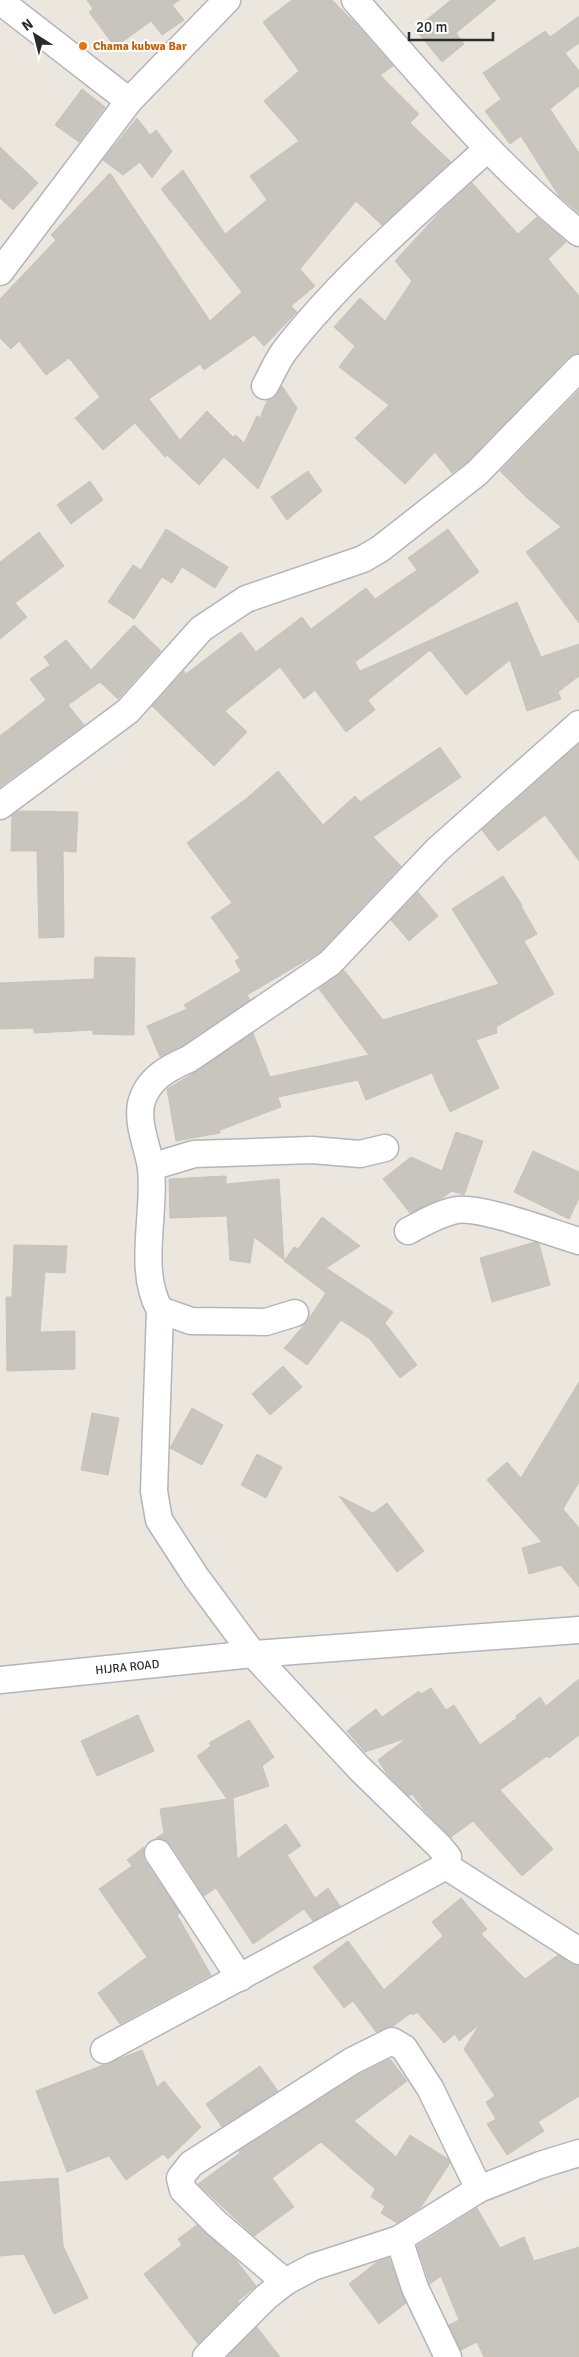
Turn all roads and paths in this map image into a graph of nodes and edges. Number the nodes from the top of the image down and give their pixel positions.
1 (228, 0) edge
2 (356, 0) edge
3 (0, 1) edge
4 (129, 101) junction
5 (487, 149) junction
6 (579, 233) edge
7 (0, 272) edge
8 (579, 368) edge
9 (265, 386) dead end
10 (579, 724) edge
11 (0, 806) edge
12 (385, 1148) dead end
13 (151, 1167) junction
14 (408, 1231) dead end
15 (579, 1241) edge
16 (160, 1310) junction
17 (295, 1313) dead end
18 (579, 1630) edge
19 (252, 1654) junction
20 (0, 1680) edge
21 (158, 1852) dead end
22 (446, 1866) junction
23 (579, 1951) edge
24 (240, 1978) junction
25 (104, 2050) dead end
26 (579, 2153) edge
27 (479, 2189) junction
28 (400, 2239) junction
29 (285, 2282) junction
30 (206, 2357) edge
31 (448, 2357) edge

1 - 4 street
2 - 5 street
3 - 4 street
4 - 7 street
5 - 6 street
5 - 9 street
8 - 11 street
10 - 13 street
12 - 13 street
13 - 16 street
14 - 15 street
16 - 17 street
16 - 19 street
18 - 19 street, HIJRA ROAD
19 - 20 street, HIJRA ROAD
19 - 22 street
21 - 24 street
22 - 23 street
22 - 24 street
24 - 25 street
26 - 27 street
27 - 28 street
27 - 29 street
28 - 29 street
28 - 31 street
29 - 30 street

